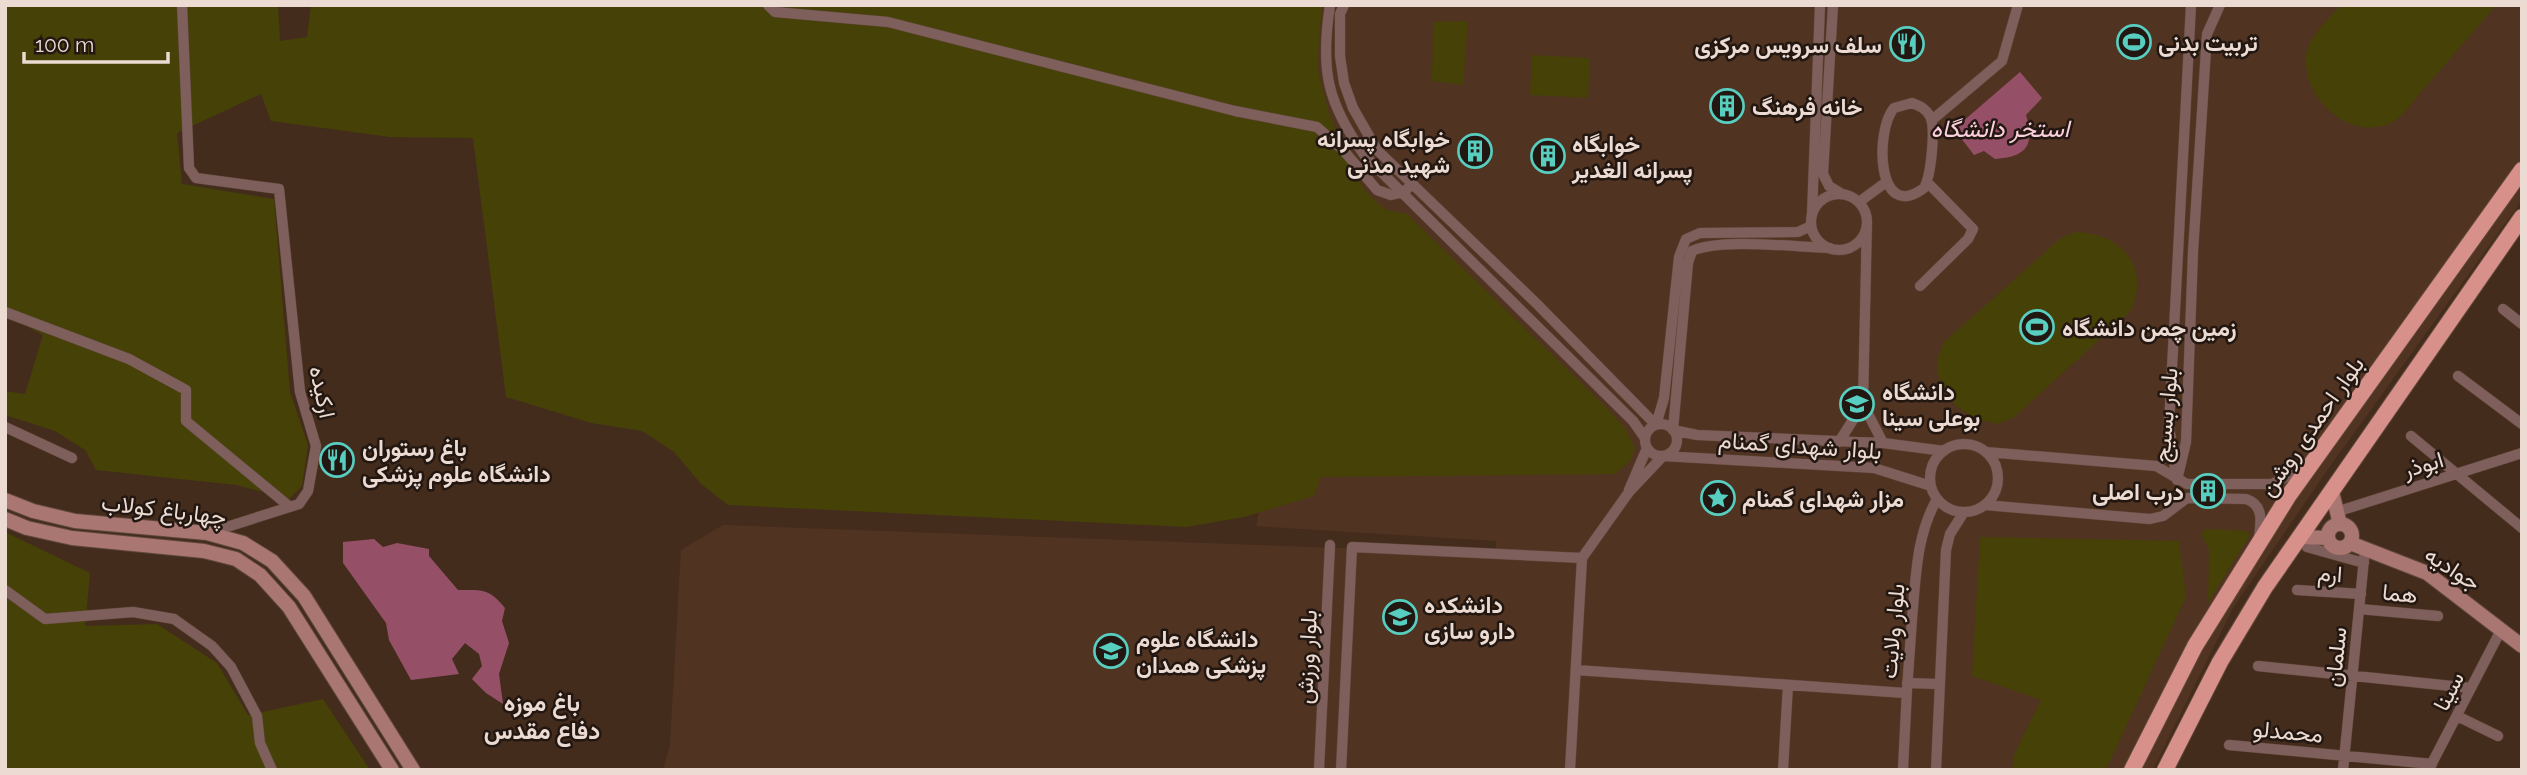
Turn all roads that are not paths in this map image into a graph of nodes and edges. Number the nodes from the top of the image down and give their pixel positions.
1 (182, 5) edge
2 (768, 5) edge
3 (1330, 5) edge
4 (1343, 5) edge
5 (1820, 5) edge
6 (1833, 5) edge
7 (2018, 5) edge
8 (2191, 5) edge
9 (2220, 5) edge
10 (1932, 120) junction
11 (2522, 170) edge
12 (1927, 182) junction
13 (1885, 183) junction
14 (1408, 188) junction
15 (1842, 194) junction
16 (1859, 202) junction
17 (1812, 214) junction
18 (2522, 217) edge
19 (1867, 220) junction
20 (1811, 226) junction
21 (1830, 248) junction
22 (1920, 286) dead end
23 (2435, 292) junction
24 (2503, 309) dead end
25 (2458, 310) junction
26 (5, 312) edge
27 (2522, 324) edge
28 (2458, 376) dead end
29 (1863, 404) junction
30 (2522, 424) edge
31 (1656, 425) junction
32 (5, 428) edge
33 (1672, 430) junction
34 (2411, 436) dead end
35 (1839, 442) junction
36 (1646, 443) junction
37 (1883, 443) junction
38 (1944, 451) junction
39 (1986, 452) junction
40 (2319, 453) junction
41 (2522, 453) edge
42 (1663, 456) junction
43 (72, 458) dead end
44 (2455, 475) junction
45 (2177, 480) junction
46 (1931, 486) junction
47 (1629, 492) junction
48 (2332, 492) junction
49 (1937, 499) junction
50 (5, 500) edge
51 (1984, 505) junction
52 (290, 507) junction
53 (1964, 512) junction
54 (2338, 518) junction
55 (5, 519) edge
56 (2522, 528) edge
57 (207, 533) junction
58 (2328, 538) junction
59 (2259, 542) junction
60 (2304, 542) junction
61 (2350, 543) junction
62 (1331, 545) dead end
63 (2365, 556) junction
64 (1582, 558) junction
65 (5, 590) edge
66 (2297, 590) dead end
67 (2361, 594) junction
68 (2359, 609) junction
69 (2438, 616) dead end
70 (2501, 630) junction
71 (2522, 646) edge
72 (2258, 666) dead end
73 (1576, 670) junction
74 (2353, 676) junction
75 (1938, 684) junction
76 (1788, 685) junction
77 (1906, 687) junction
78 (2471, 688) junction
79 (2457, 716) junction
80 (2157, 721) junction
81 (2498, 736) dead end
82 (2228, 745) dead end
83 (2345, 756) junction
84 (2430, 767) edge
85 (272, 770) edge
86 (392, 770) edge
87 (413, 770) edge
88 (1318, 770) edge
89 (1341, 770) edge
90 (1570, 770) edge
91 (1783, 770) edge
92 (1903, 770) edge
93 (1936, 770) edge
94 (2132, 770) edge
95 (2139, 770) edge
96 (2167, 770) edge
97 (2343, 770) edge

1 - 52 street, ارکیده
2 - 14 street
3 - 14 street
4 - 14 street
5 - 17 street
6 - 15 street
7 - 10 street
8 - 45 street, بلوار بسیج
9 - 45 street, بلوار بسیج
10 - 12 street
10 - 13 street
11 - 23 highway, بلوار احمدی روشن
12 - 13 street
12 - 22 street
13 - 16 street
14 - 31 street
14 - 36 street
15 - 16 street
15 - 17 street
16 - 19 street
17 - 20 street
18 - 25 highway
19 - 21 street
19 - 29 street
20 - 21 street
20 - 31 street
21 - 33 street
23 - 25 highway
23 - 40 highway, بلوار احمدی روشن
24 - 27 street
25 - 48 highway
26 - 52 street
28 - 30 street
29 - 35 street
29 - 37 street
31 - 33 street
31 - 36 street
32 - 43 street
33 - 35 street, بلوار شهدای گمنام
33 - 42 street
34 - 44 street
35 - 37 street, بلوار شهدای گمنام
36 - 42 street
36 - 47 street
37 - 38 street, بلوار شهدای گمنام
38 - 39 street
38 - 46 street
39 - 45 street
39 - 51 street
40 - 45 street
40 - 59 highway, بلوار احمدی روشن
41 - 44 street, ابوذر
42 - 46 street, بلوار شهدای گمنام
42 - 47 street
44 - 54 street, ابوذر
44 - 56 street
46 - 49 street
47 - 64 street
48 - 54 main road
48 - 60 highway
49 - 53 street
49 - 77 street, بلوار ولایت
50 - 57 main road, چهارباغ کولاب
51 - 53 street
51 - 59 street
52 - 57 street
53 - 75 street, بلوار ولایت
54 - 58 main road
54 - 61 main road
55 - 86 main road, چهارباغ کولاب
57 - 87 main road, چهارباغ کولاب
58 - 60 main road
58 - 61 main road, جوادیه
59 - 80 highway, بلوار احمدی روشن
60 - 63 street
60 - 96 highway
61 - 63 main road, جوادیه
62 - 88 street, بلوار ورزش
63 - 67 street, سلمان
63 - 70 main road, جوادیه
64 - 73 street
64 - 89 street, بلوار ورزش
65 - 85 street
66 - 67 street, ارم
67 - 68 street, سلمان
68 - 69 street, هما
68 - 74 street, سلمان
70 - 71 main road, جوادیه
70 - 78 street, سینا
72 - 74 street
73 - 76 street
73 - 90 street
74 - 78 street
74 - 83 street, سلمان
75 - 77 street
75 - 93 street, بلوار ولایت
76 - 77 street
76 - 91 street
77 - 92 street, بلوار ولایت
78 - 79 street, سینا
79 - 81 street
79 - 84 street, سینا
80 - 94 highway
80 - 95 highway
82 - 83 street, محمدلو
83 - 84 street, محمدلو
83 - 97 street, سلمان

